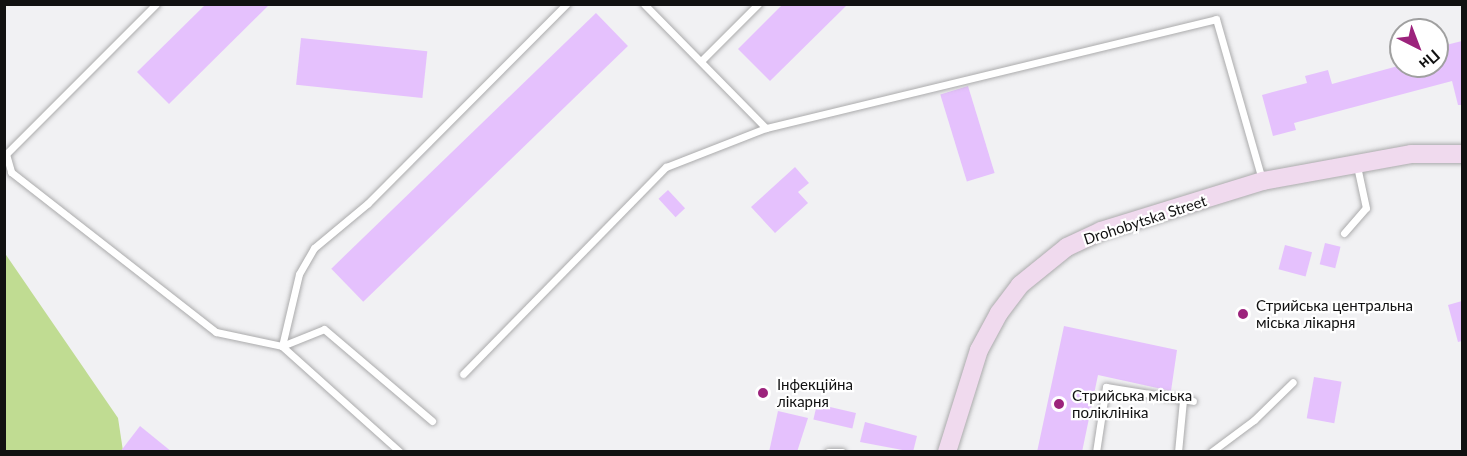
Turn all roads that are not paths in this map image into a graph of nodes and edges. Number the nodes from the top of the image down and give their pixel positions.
1 (156, 4) edge
2 (566, 4) edge
3 (644, 4) edge
4 (758, 4) edge
5 (701, 61) junction
6 (766, 128) junction
7 (1462, 154) edge
8 (1357, 164) junction
9 (1263, 181) junction
10 (1344, 233) dead end
11 (282, 346) junction
12 (464, 375) dead end
13 (1293, 382) dead end
14 (1183, 399) junction
15 (1192, 401) dead end
16 (432, 421) dead end
17 (400, 452) edge
18 (828, 452) edge
19 (842, 452) edge
20 (947, 452) edge
21 (1096, 452) edge
22 (1178, 452) edge
23 (1210, 452) edge

1 - 11 lane
2 - 11 lane
3 - 5 lane
4 - 5 lane
5 - 6 lane
6 - 9 lane
6 - 12 lane
7 - 8 main road, Drohobytska Street
8 - 9 main road, Drohobytska Street
8 - 10 lane
9 - 20 main road, Drohobytska Street
11 - 16 lane
11 - 17 lane
13 - 23 lane
14 - 15 lane
14 - 21 lane
14 - 22 lane
18 - 19 lane

